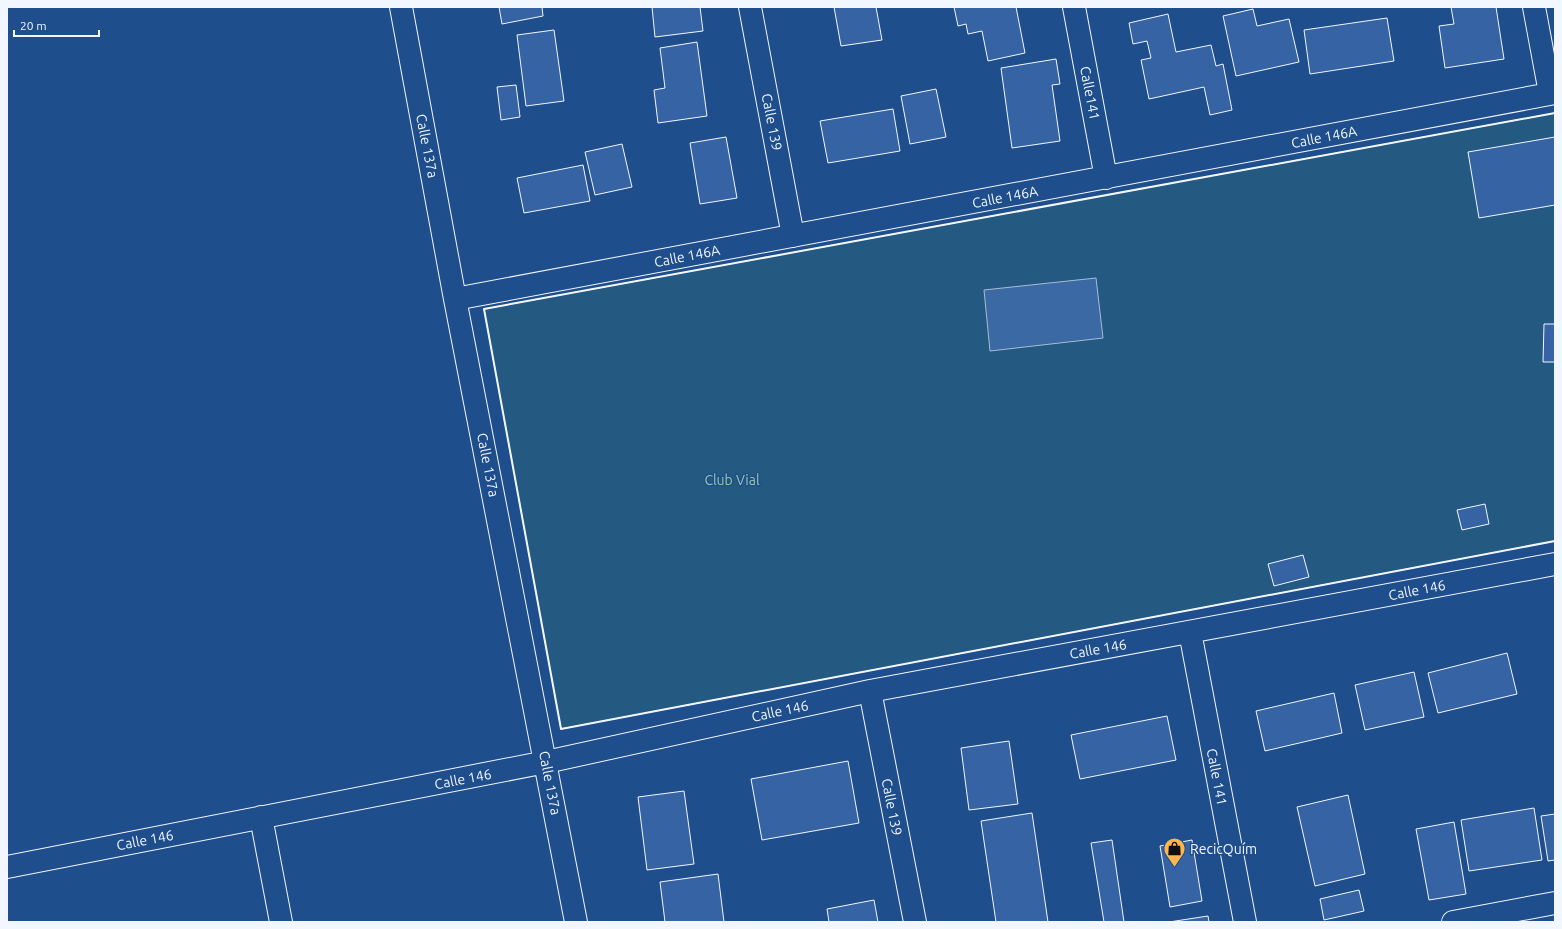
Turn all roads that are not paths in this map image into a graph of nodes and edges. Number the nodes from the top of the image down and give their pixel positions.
1 (401, 7) edge
2 (750, 7) edge
3 (1074, 7) edge
4 (1534, 7) edge
5 (1553, 93) edge
6 (1106, 178) junction
7 (793, 236) junction
8 (455, 299) junction
9 (1555, 564) edge
10 (1190, 632) junction
11 (870, 691) junction
12 (546, 762) junction
13 (261, 818) junction
14 (7, 867) edge
15 (1555, 903) edge
16 (282, 922) edge
17 (576, 922) edge
18 (914, 922) edge
19 (1245, 922) edge
20 (1453, 922) edge

1 - 8 street, Calle 137a
2 - 7 street, Calle 139
3 - 6 street, Calle141
4 - 5 street
5 - 6 street, Calle 146A
6 - 7 street, Calle 146A
7 - 8 street, Calle 146A
8 - 12 street, Calle 137a
9 - 10 street, Calle 146
10 - 11 street, Calle 146
10 - 19 street, Calle 141
11 - 12 street, Calle 146
11 - 18 street, Calle 139
12 - 13 street, Calle 146
12 - 17 street, Calle 137a
13 - 14 street, Calle 146
13 - 16 street
15 - 20 street

